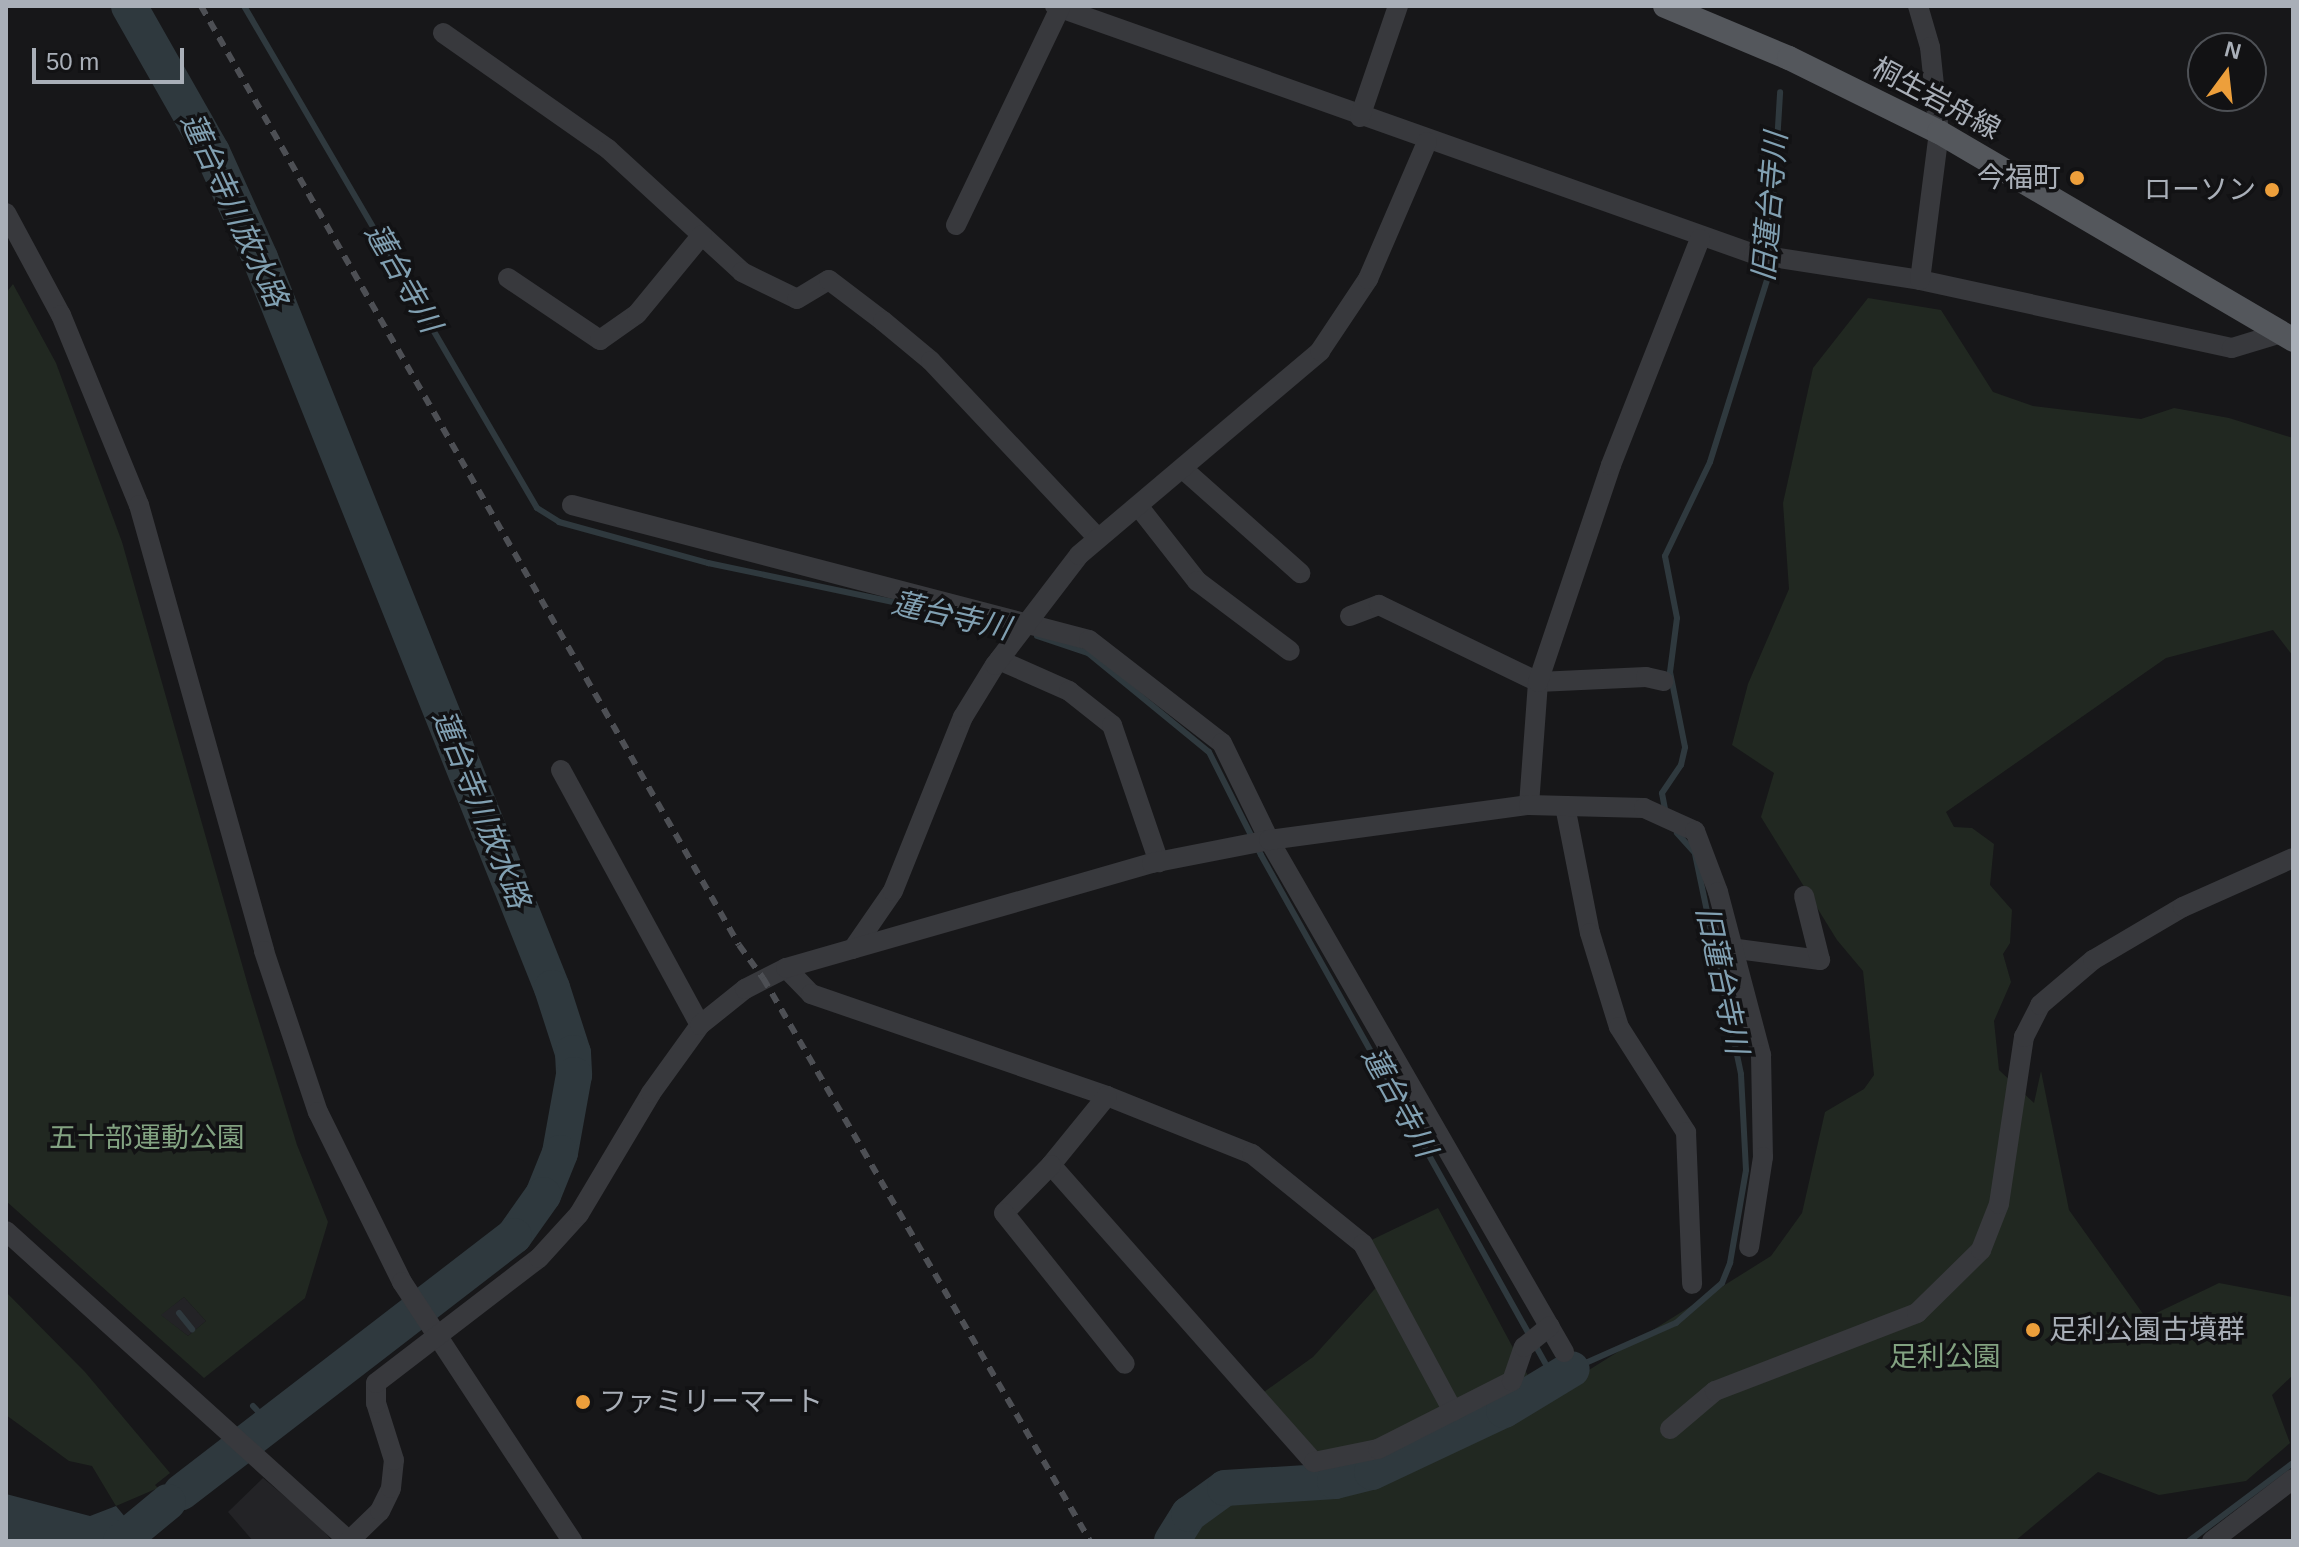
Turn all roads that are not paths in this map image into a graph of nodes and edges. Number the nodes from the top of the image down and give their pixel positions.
1 (1398, 6) edge
2 (1665, 6) edge
3 (1918, 6) edge
4 (1057, 7) edge
5 (443, 33) dead end
6 (1360, 117) junction
7 (1939, 132) junction
8 (1427, 142) junction
9 (6, 213) edge
10 (956, 225) dead end
11 (702, 235) junction
12 (1700, 239) junction
13 (508, 278) dead end
14 (1920, 280) junction
15 (2287, 336) edge
16 (1183, 469) junction
17 (572, 505) dead end
18 (1139, 507) junction
19 (1098, 538) junction
20 (1300, 573) dead end
21 (1350, 616) dead end
22 (1029, 621) junction
23 (1290, 651) dead end
24 (999, 660) junction
25 (1664, 681) dead end
26 (1538, 682) junction
27 (561, 770) dead end
28 (1529, 805) junction
29 (1565, 806) junction
30 (1269, 840) junction
31 (2293, 858) edge
32 (1159, 862) junction
33 (1804, 896) dead end
34 (1730, 948) junction
35 (853, 949) junction
36 (786, 968) junction
37 (700, 1025) junction
38 (1107, 1096) junction
39 (1051, 1165) junction
40 (6, 1231) edge
41 (1749, 1247) dead end
42 (1692, 1284) dead end
43 (1550, 1326) junction
44 (432, 1330) junction
45 (1564, 1352) dead end
46 (1125, 1364) dead end
47 (1453, 1411) junction
48 (1670, 1429) dead end
49 (2293, 1479) edge
50 (349, 1541) edge
51 (572, 1541) edge
52 (2212, 1541) edge

1 - 6 street
2 - 7 main road, 桐生岩舟線
3 - 7 street
4 - 6 street
4 - 10 street
5 - 11 street
6 - 8 street
7 - 14 street
7 - 15 main road, 桐生岩舟線
8 - 12 street
8 - 16 street
9 - 44 street
11 - 13 street
11 - 19 street
12 - 14 street
12 - 26 street
14 - 15 street
16 - 18 street
16 - 20 street
17 - 22 street
18 - 19 street
18 - 23 street
19 - 22 street
21 - 26 street
22 - 24 street
22 - 30 street
24 - 32 street
24 - 35 street
25 - 26 street
26 - 28 street
27 - 37 street
28 - 29 street
28 - 30 street
29 - 34 street
29 - 42 street
30 - 32 street
30 - 43 street
31 - 48 street
32 - 35 street
33 - 34 street
34 - 41 street
35 - 36 street
36 - 37 street
36 - 38 street
37 - 44 street
38 - 39 street
38 - 47 street
39 - 46 street
39 - 47 street
40 - 50 street
43 - 45 street
43 - 47 street
44 - 50 street
44 - 51 street
49 - 52 street

